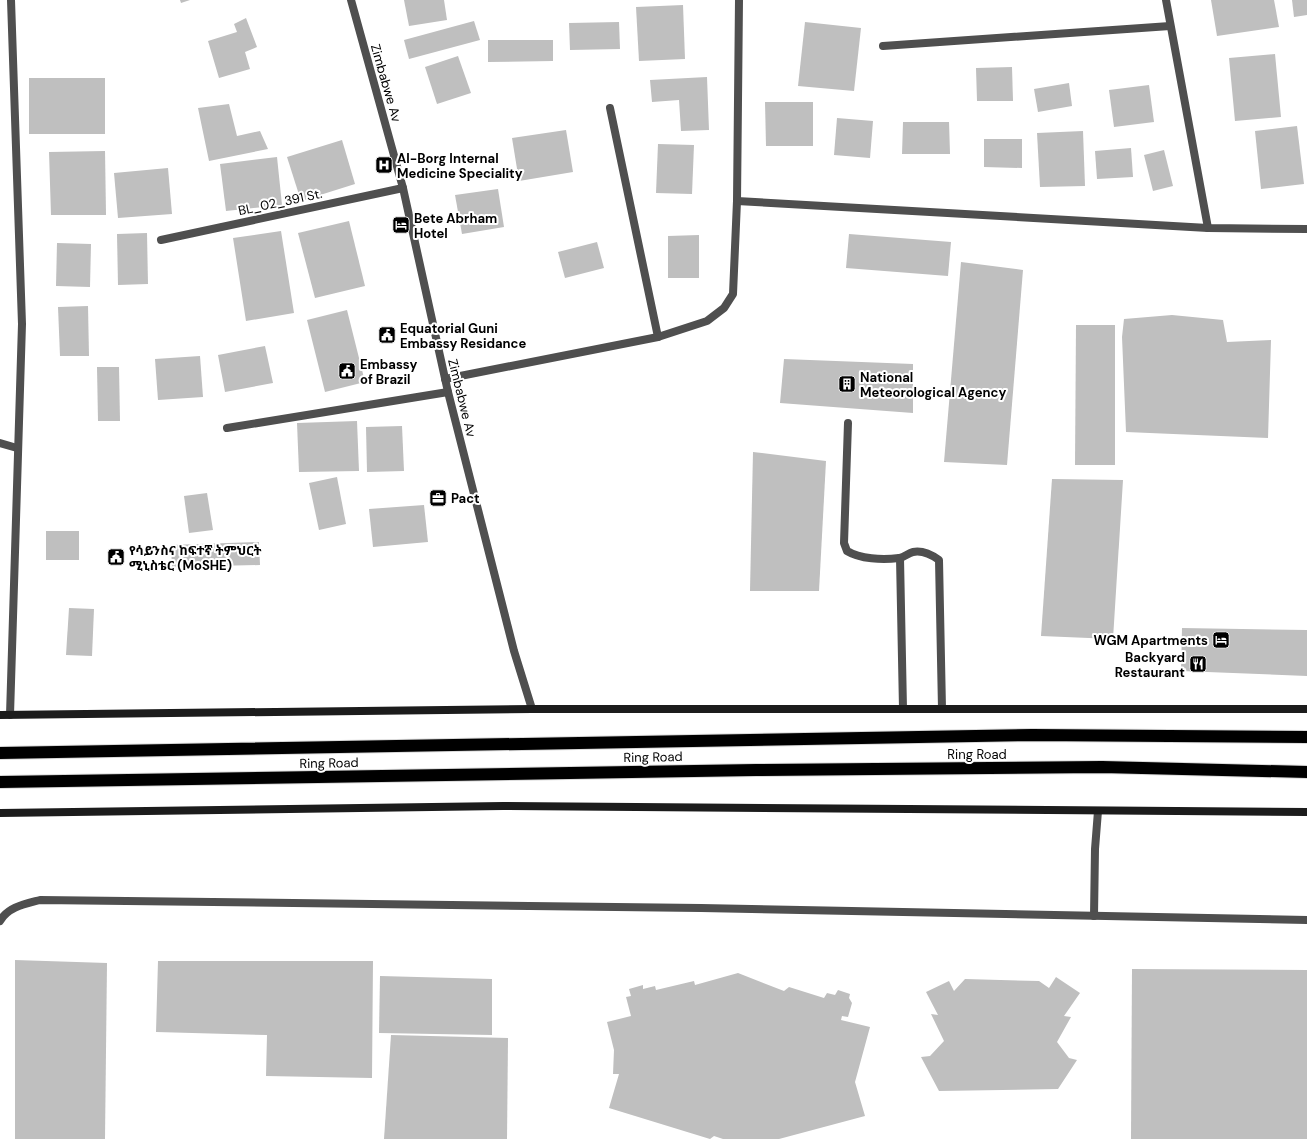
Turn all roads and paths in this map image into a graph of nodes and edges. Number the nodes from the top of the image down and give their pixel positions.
1 (11, 0) edge
2 (351, 0) edge
3 (739, 0) edge
4 (1166, 0) edge
5 (1170, 26) junction
6 (883, 46) dead end
7 (610, 108) dead end
8 (403, 188) junction
9 (738, 201) junction
10 (1208, 228) junction
11 (1307, 228) edge
12 (161, 240) dead end
13 (658, 337) junction
14 (445, 379) junction
15 (448, 392) junction
16 (848, 423) dead end
17 (227, 428) dead end
18 (0, 443) edge
19 (17, 448) junction
20 (900, 558) junction
21 (532, 708) junction
22 (903, 709) junction
23 (942, 709) junction
24 (1307, 709) edge
25 (0, 715) edge
26 (10, 715) junction
27 (1307, 737) edge
28 (0, 753) edge
29 (1307, 772) edge
30 (0, 782) edge
31 (1098, 811) junction
32 (1307, 812) edge
33 (0, 813) edge
34 (1094, 916) junction
35 (1307, 920) edge
36 (0, 921) edge

1 - 19 street
2 - 8 street, Zimbabwe Av
3 - 9 street
4 - 5 street
5 - 6 street
5 - 10 street
7 - 13 street
8 - 12 street, BL_02_391 St.
8 - 14 street, Zimbabwe Av
9 - 10 street
9 - 13 street
10 - 11 street
13 - 14 street
14 - 15 street, Zimbabwe Av
15 - 17 street
15 - 21 street, Zimbabwe Av
16 - 20 street
18 - 19 street
19 - 26 street
20 - 22 street
20 - 23 street
21 - 22 street
21 - 26 street
22 - 23 street
23 - 24 street
25 - 26 street
27 - 28 highway, Ring Road
29 - 30 highway, Ring Road
31 - 32 street
31 - 33 street
31 - 34 street
34 - 35 street
34 - 36 street

